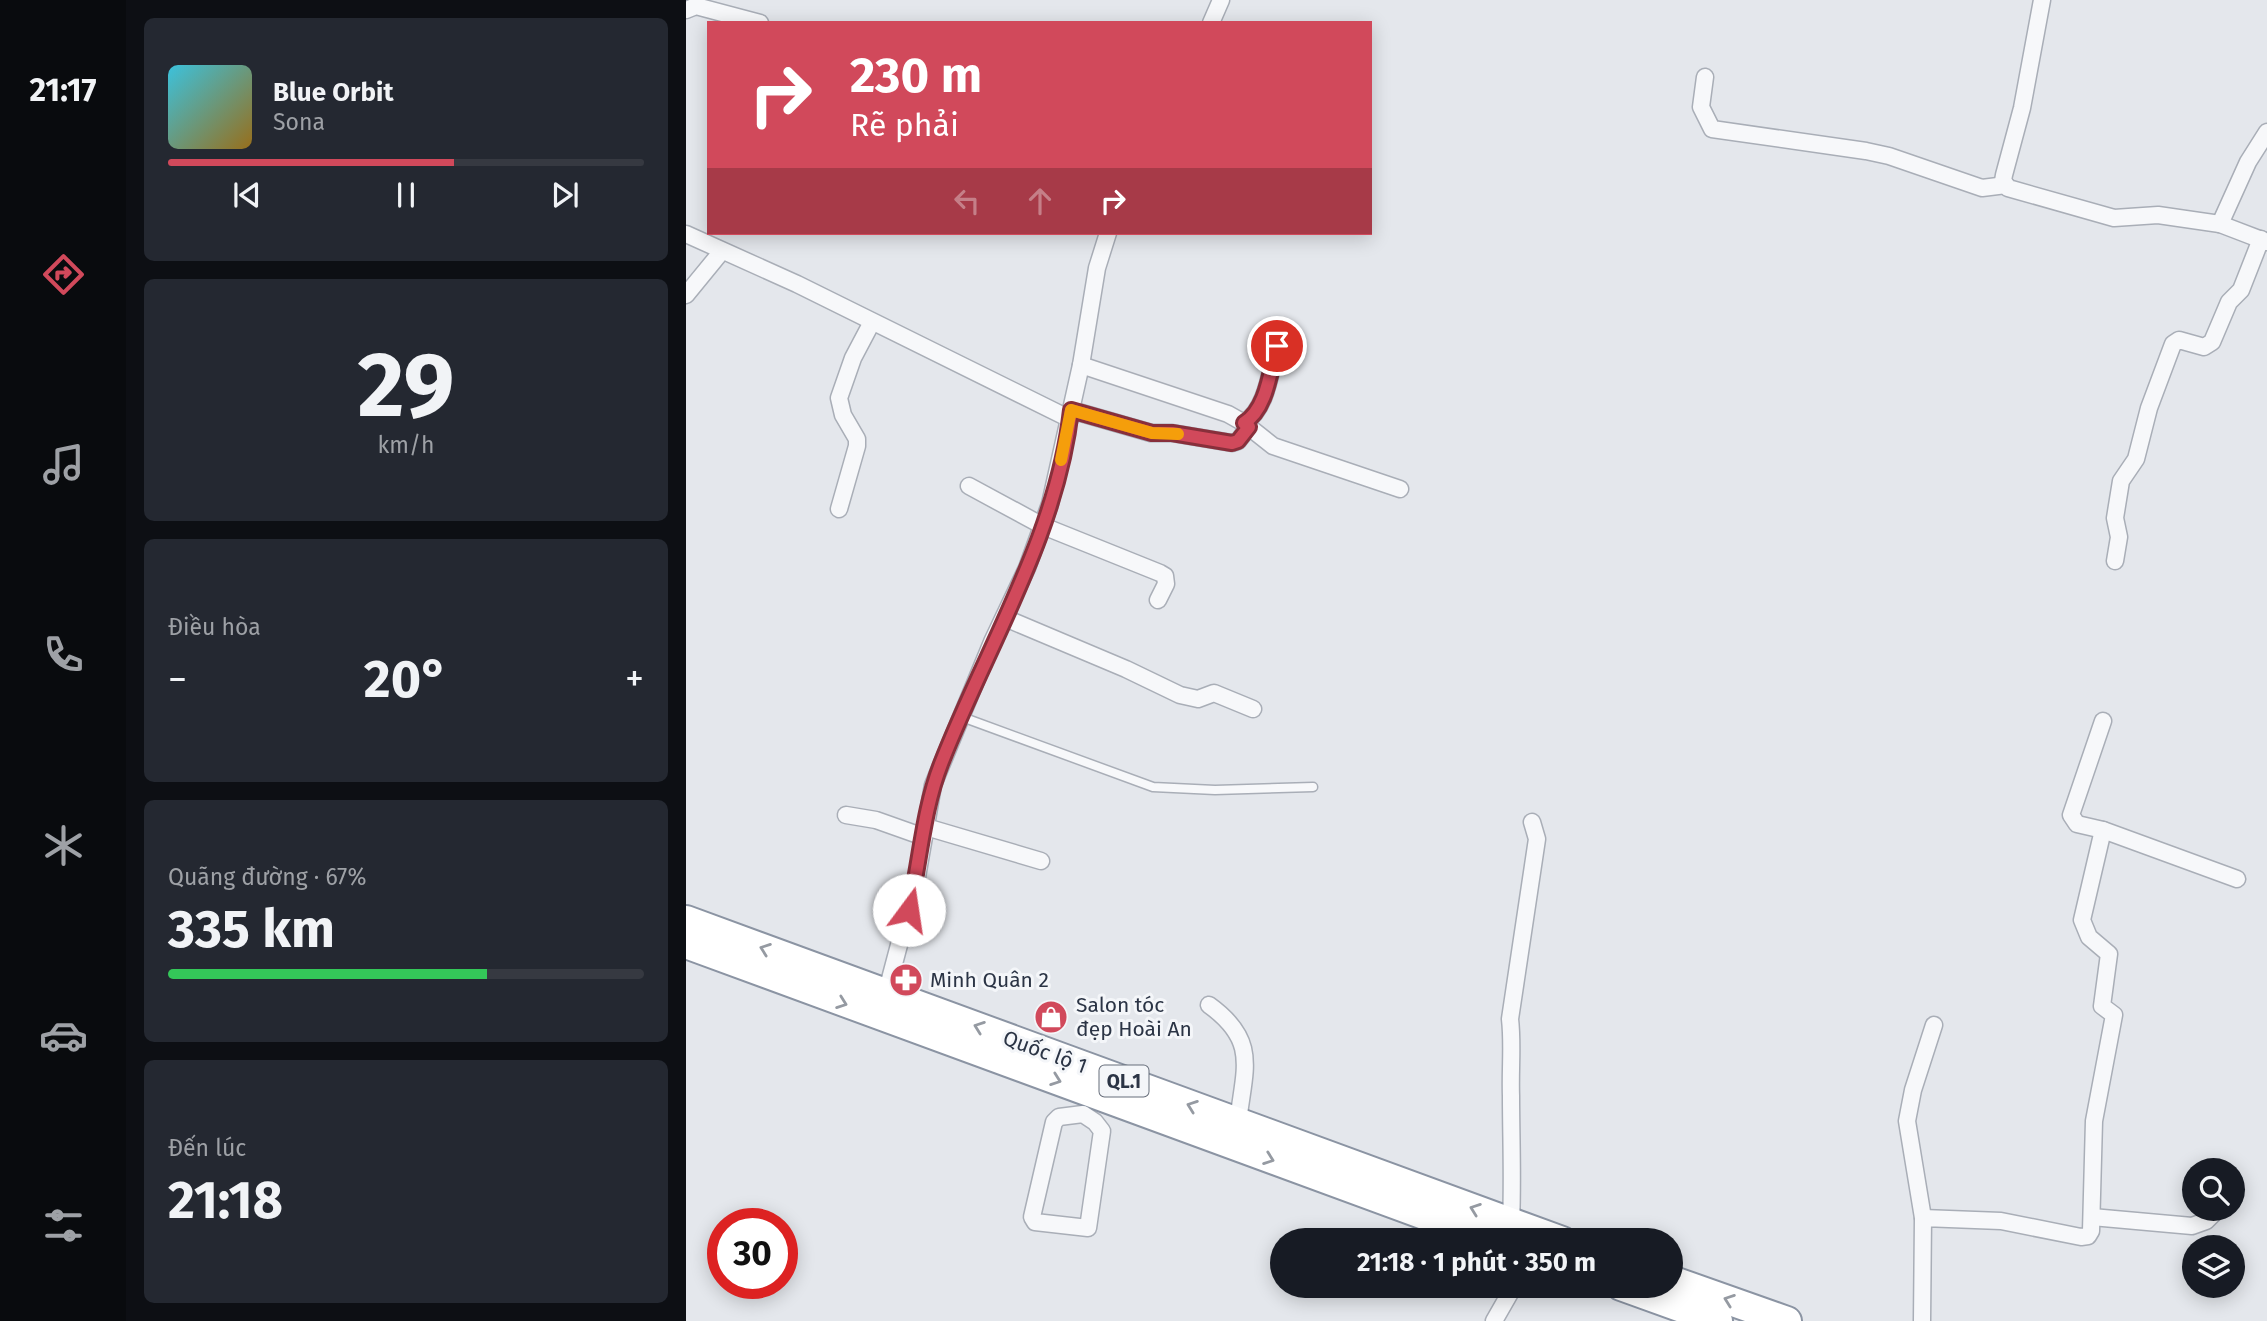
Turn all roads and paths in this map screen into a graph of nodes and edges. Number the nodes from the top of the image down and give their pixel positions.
1 (1221, 0) edge
2 (2042, 0) edge
3 (686, 10) edge
4 (752, 21) edge
5 (1213, 21) edge
6 (1705, 77) dead end
7 (2267, 132) edge
8 (2006, 185) junction
9 (2220, 224) junction
10 (686, 234) edge
11 (1107, 235) edge
12 (2264, 240) edge
13 (722, 251) junction
14 (686, 295) edge
15 (872, 321) junction
16 (1277, 346) dead end
17 (1082, 365) junction
18 (1070, 415) junction
19 (1247, 425) junction
20 (969, 486) dead end
21 (1400, 489) dead end
22 (839, 509) dead end
23 (1043, 526) junction
24 (2115, 561) dead end
25 (1158, 600) dead end
26 (1004, 618) junction
27 (1253, 709) dead end
28 (962, 717) junction
29 (2103, 721) dead end
30 (1314, 787) dead end
31 (846, 815) dead end
32 (1532, 822) dead end
33 (2103, 830) junction
34 (925, 832) junction
35 (1041, 861) dead end
36 (2237, 878) dead end
37 (686, 920) edge
38 (686, 944) edge
39 (886, 994) junction
40 (1209, 1004) dead end
41 (1934, 1025) dead end
42 (1085, 1103) junction
43 (1238, 1122) junction
44 (2092, 1217) junction
45 (1923, 1218) junction
46 (2204, 1221) edge
47 (1490, 1228) edge
48 (1493, 1228) edge
49 (1504, 1228) edge
50 (1683, 1284) edge
51 (1507, 1298) edge
52 (1654, 1298) edge
53 (1494, 1321) edge
54 (1718, 1321) edge
55 (1787, 1321) edge
56 (1922, 1321) edge

1 - 5 street
2 - 8 street
3 - 4 street
6 - 8 street
7 - 9 street
8 - 9 street
9 - 12 street
10 - 13 street
11 - 17 street
12 - 24 street
13 - 14 street
13 - 15 street
15 - 18 street
15 - 22 street
16 - 19 street
17 - 18 street
17 - 19 street
18 - 19 street
18 - 23 street
19 - 21 street
20 - 23 street
23 - 25 street
23 - 26 street
26 - 27 street
26 - 28 street
28 - 30 lane
28 - 34 street
29 - 33 street
31 - 34 street
32 - 49 street
33 - 36 street
33 - 44 street
34 - 35 street
34 - 39 street
39 -> 37 highway, Quốc lộ 1 / QL.1
38 -> 42 highway, Quốc lộ 1 / QL.1
43 -> 39 highway, Quốc lộ 1 / QL.1
40 - 43 street
41 - 45 street
42 - 42 street
42 -> 47 highway, Quốc lộ 1 / QL.1
48 -> 43 highway, Quốc lộ 1 / QL.1
44 - 45 street
44 - 46 street
45 - 56 street
55 -> 50 highway
51 - 53 street
52 - 54 highway

